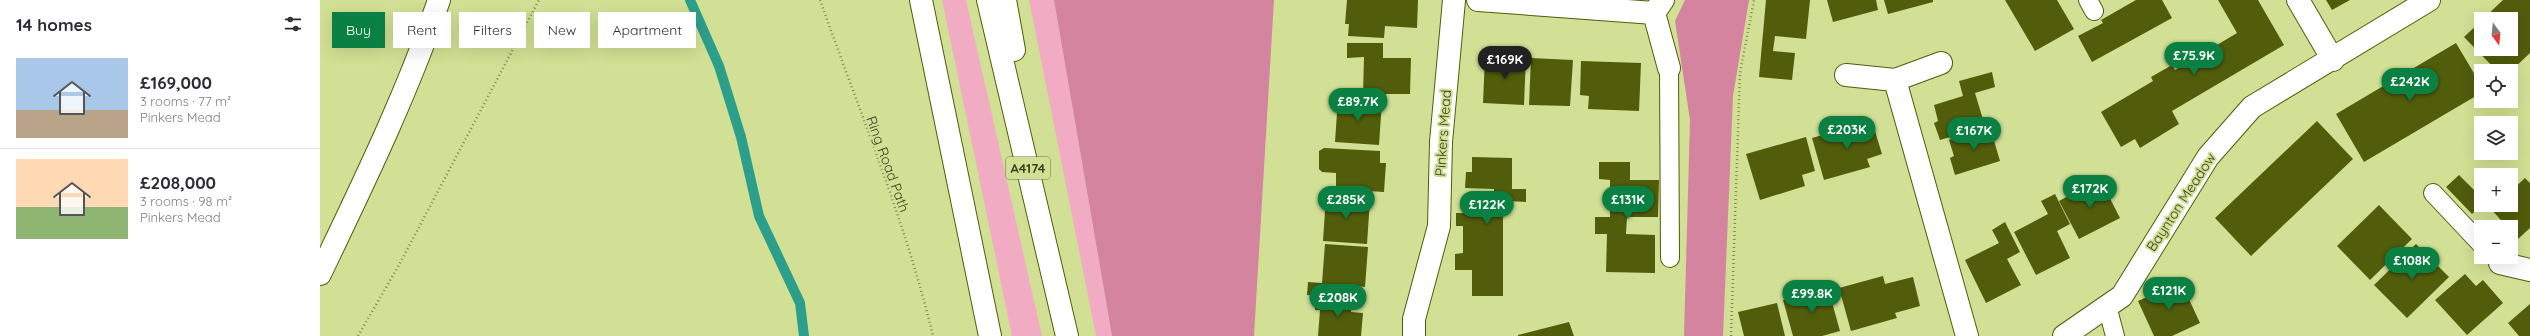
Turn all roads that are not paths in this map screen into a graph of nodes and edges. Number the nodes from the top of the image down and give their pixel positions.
1 (439, 0) edge
2 (921, 0) edge
3 (988, 0) edge
4 (1005, 0) edge
5 (1454, 0) edge
6 (1478, 0) edge
7 (2298, 0) edge
8 (2429, 0) edge
9 (1659, 7) edge
10 (2333, 60) junction
11 (1941, 63) dead end
12 (1669, 68) joint
13 (1846, 75) dead end
14 (1895, 80) junction
15 (2434, 193) dead end
16 (2474, 236) edge
17 (1670, 258) dead end
18 (2510, 264) edge
19 (2530, 270) edge
20 (320, 274) edge
21 (2107, 306) junction
22 (1066, 331) edge
23 (990, 336) edge
24 (1414, 336) edge
25 (1967, 336) edge
26 (2064, 336) edge
27 (2115, 336) edge

1 - 20 main road
2 - 23 main road
3 - 22 main road, A4174
4 - 22 main road
5 - 24 main road, Pinkers Mead
6 - 9 main road
7 - 10 main road
8 - 10 main road, Baynton Meadow
9 - 12 main road
10 - 21 main road, Baynton Meadow
11 - 14 main road
12 - 17 lane
13 - 14 main road
14 - 25 main road
15 - 16 lane
18 - 19 main road
21 - 26 main road, Baynton Meadow
21 - 27 lane

